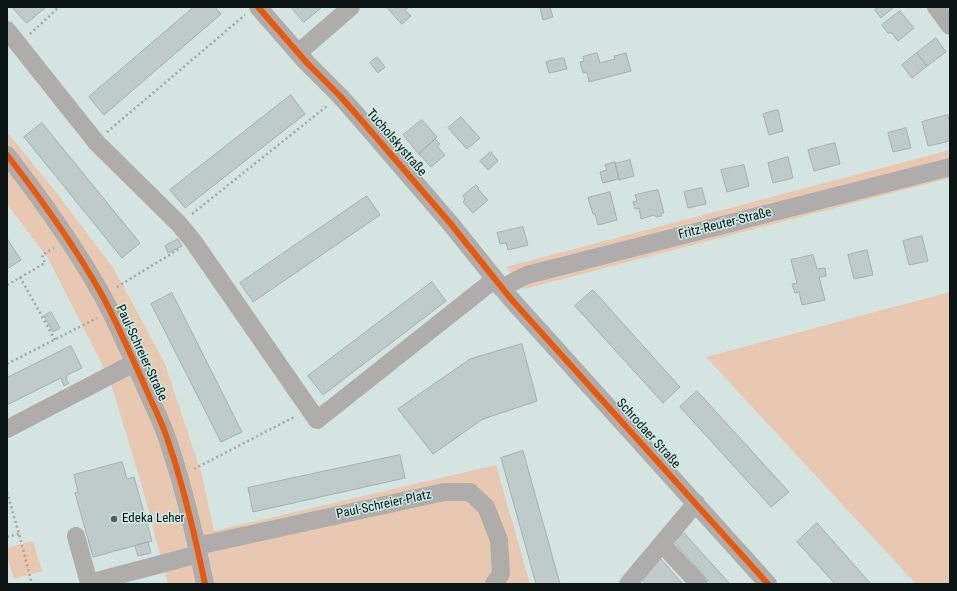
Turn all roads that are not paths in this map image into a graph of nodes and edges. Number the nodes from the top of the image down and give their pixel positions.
1 (351, 7) edge
2 (936, 7) edge
3 (253, 10) edge
4 (950, 26) edge
5 (7, 30) edge
6 (298, 53) junction
7 (7, 155) edge
8 (950, 167) edge
9 (502, 288) junction
10 (134, 363) junction
11 (7, 429) edge
12 (696, 503) junction
13 (76, 536) dead end
14 (662, 544) junction
15 (198, 550) junction
16 (631, 583) edge
17 (205, 584) edge
18 (494, 584) edge
19 (699, 584) edge
20 (768, 584) edge

1 - 6 street
2 - 4 street
3 - 6 street, Tucholskystraße
5 - 9 street, Fritz-Reuter-Straße
6 - 9 street, Tucholskystraße
7 - 10 street, Paul-Schreier-Straße
8 - 9 street, Fritz-Reuter-Straße
9 - 12 street, Schrodaer Straße
10 - 11 street
10 - 15 street, Paul-Schreier-Straße
12 - 14 street
12 - 20 street, Schrodaer Straße
13 - 15 street, Paul-Schreier-Platz
14 - 16 street
14 - 19 street
15 - 17 street, Paul-Schreier-Straße
15 - 18 street, Paul-Schreier-Platz

